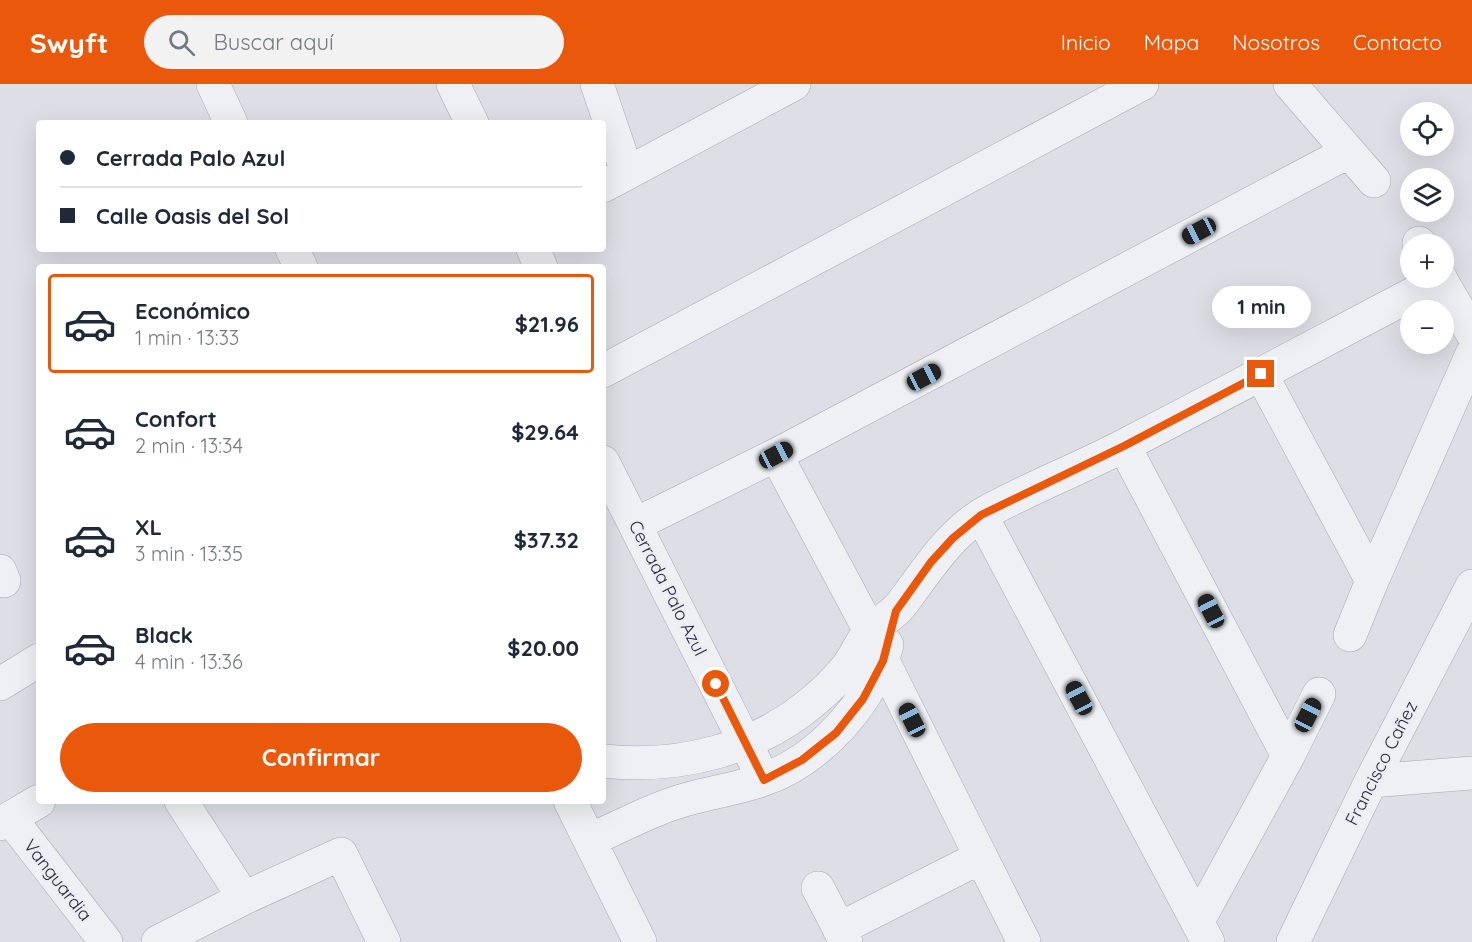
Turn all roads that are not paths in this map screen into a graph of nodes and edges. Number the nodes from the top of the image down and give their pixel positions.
1 (213, 84) edge
2 (453, 84) edge
3 (597, 84) edge
4 (794, 84) edge
5 (1142, 84) edge
6 (1290, 84) edge
7 (762, 91) edge
8 (230, 120) edge
9 (471, 120) edge
10 (604, 120) edge
11 (606, 132) edge
12 (1348, 152) junction
13 (615, 179) edge
14 (1374, 181) dead end
15 (1421, 288) edge
16 (1446, 288) edge
17 (1472, 333) edge
18 (1472, 354) edge
19 (606, 369) edge
20 (1261, 374) junction
21 (1124, 446) junction
22 (776, 455) junction
23 (606, 468) edge
24 (981, 515) junction
25 (636, 524) junction
26 (1372, 581) junction
27 (1472, 586) edge
28 (896, 611) junction
29 (870, 631) junction
30 (1350, 635) dead end
31 (883, 661) junction
32 (36, 662) edge
33 (0, 684) edge
34 (1319, 694) dead end
35 (746, 743) junction
36 (1287, 756) junction
37 (606, 761) edge
38 (665, 762) junction
39 (1472, 773) edge
40 (764, 780) junction
41 (1371, 781) junction
42 (677, 802) junction
43 (36, 803) edge
44 (183, 804) edge
45 (572, 804) edge
46 (5, 821) edge
47 (590, 840) junction
48 (981, 857) junction
49 (818, 888) dead end
50 (244, 898) junction
51 (1203, 932) edge
52 (842, 936) edge
53 (106, 942) edge
54 (158, 942) edge
55 (384, 942) edge
56 (640, 942) edge
57 (1024, 942) edge
58 (1293, 942) edge

1 - 8 street
2 - 9 street
3 - 10 street
4 - 7 street
5 - 19 street
6 - 12 street
7 - 13 street
11 - 13 street
12 - 14 street
12 - 22 street
15 - 20 street
16 - 17 street
18 - 26 street
20 - 21 street
20 - 26 street
21 - 24 street
21 - 36 street
22 - 25 street
22 - 29 street
23 - 25 street, Cerrada Palo Azul
24 - 28 street
24 - 51 street
25 - 35 street, Cerrada Palo Azul
26 - 30 street
27 - 41 street, Francisco Cañez
28 - 29 street
28 - 31 street
29 - 31 street
29 - 35 street
31 - 40 street
31 - 48 street
32 - 33 street
34 - 36 street
35 - 38 street
35 - 40 street, Cerrada Palo Azul
36 - 51 street
37 - 38 street
38 - 42 street
39 - 41 street
40 - 42 street
41 - 58 street, Francisco Cañez
42 - 47 street
43 - 46 street
44 - 50 street
45 - 47 street
46 - 53 street, Vanguardia
47 - 56 street
48 - 52 street
48 - 57 street
49 - 52 street
50 - 54 street
50 - 55 street

